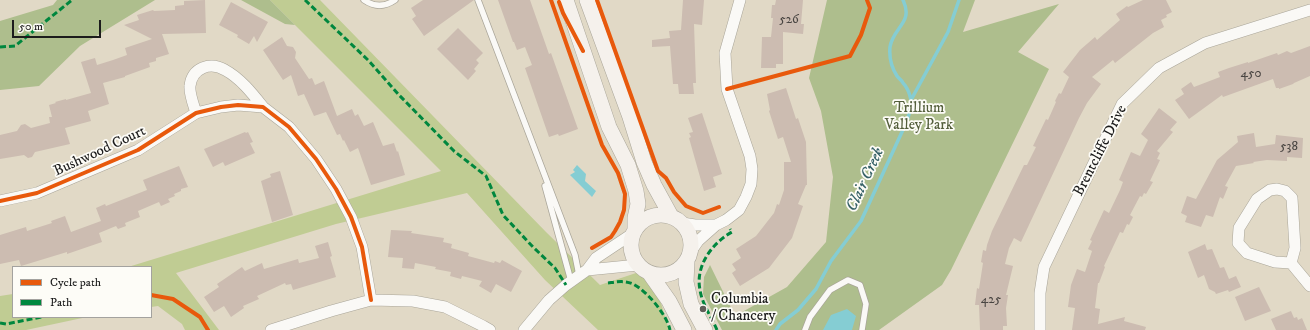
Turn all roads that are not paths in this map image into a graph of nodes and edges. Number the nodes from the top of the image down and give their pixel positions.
1 (364, 0) edge
2 (395, 0) edge
3 (478, 0) edge
4 (566, 0) edge
5 (587, 0) edge
6 (740, 0) edge
7 (1310, 10) edge
8 (263, 107) junction
9 (196, 113) junction
10 (538, 159) junction
11 (0, 201) edge
12 (676, 220) junction
13 (716, 225) junction
14 (634, 231) junction
15 (689, 256) junction
16 (1291, 263) junction
17 (644, 270) junction
18 (579, 275) junction
19 (1310, 286) edge
20 (371, 300) junction
21 (272, 330) edge
22 (490, 330) edge
23 (524, 330) edge
24 (684, 330) edge
25 (705, 330) edge
26 (805, 330) edge
27 (862, 330) edge
28 (1040, 330) edge

1 - 2 lane
3 - 10 lane
4 - 14 main road
5 - 12 main road
6 - 13 street
7 - 28 street, Brentcliffe Drive
8 - 9 street, Bushwood Court
8 - 9 street
8 - 20 street
9 - 11 street, Bushwood Court
10 - 18 lane
10 - 18 lane
12 - 13 street
12 - 14 main road
12 - 15 main road
13 - 15 street
14 - 17 main road
14 - 18 street
15 - 17 main road
15 - 25 main road
16 - 16 street
16 - 19 street
17 - 18 street
17 - 24 main road
18 - 23 street
20 - 21 street
20 - 22 street
26 - 27 lane

